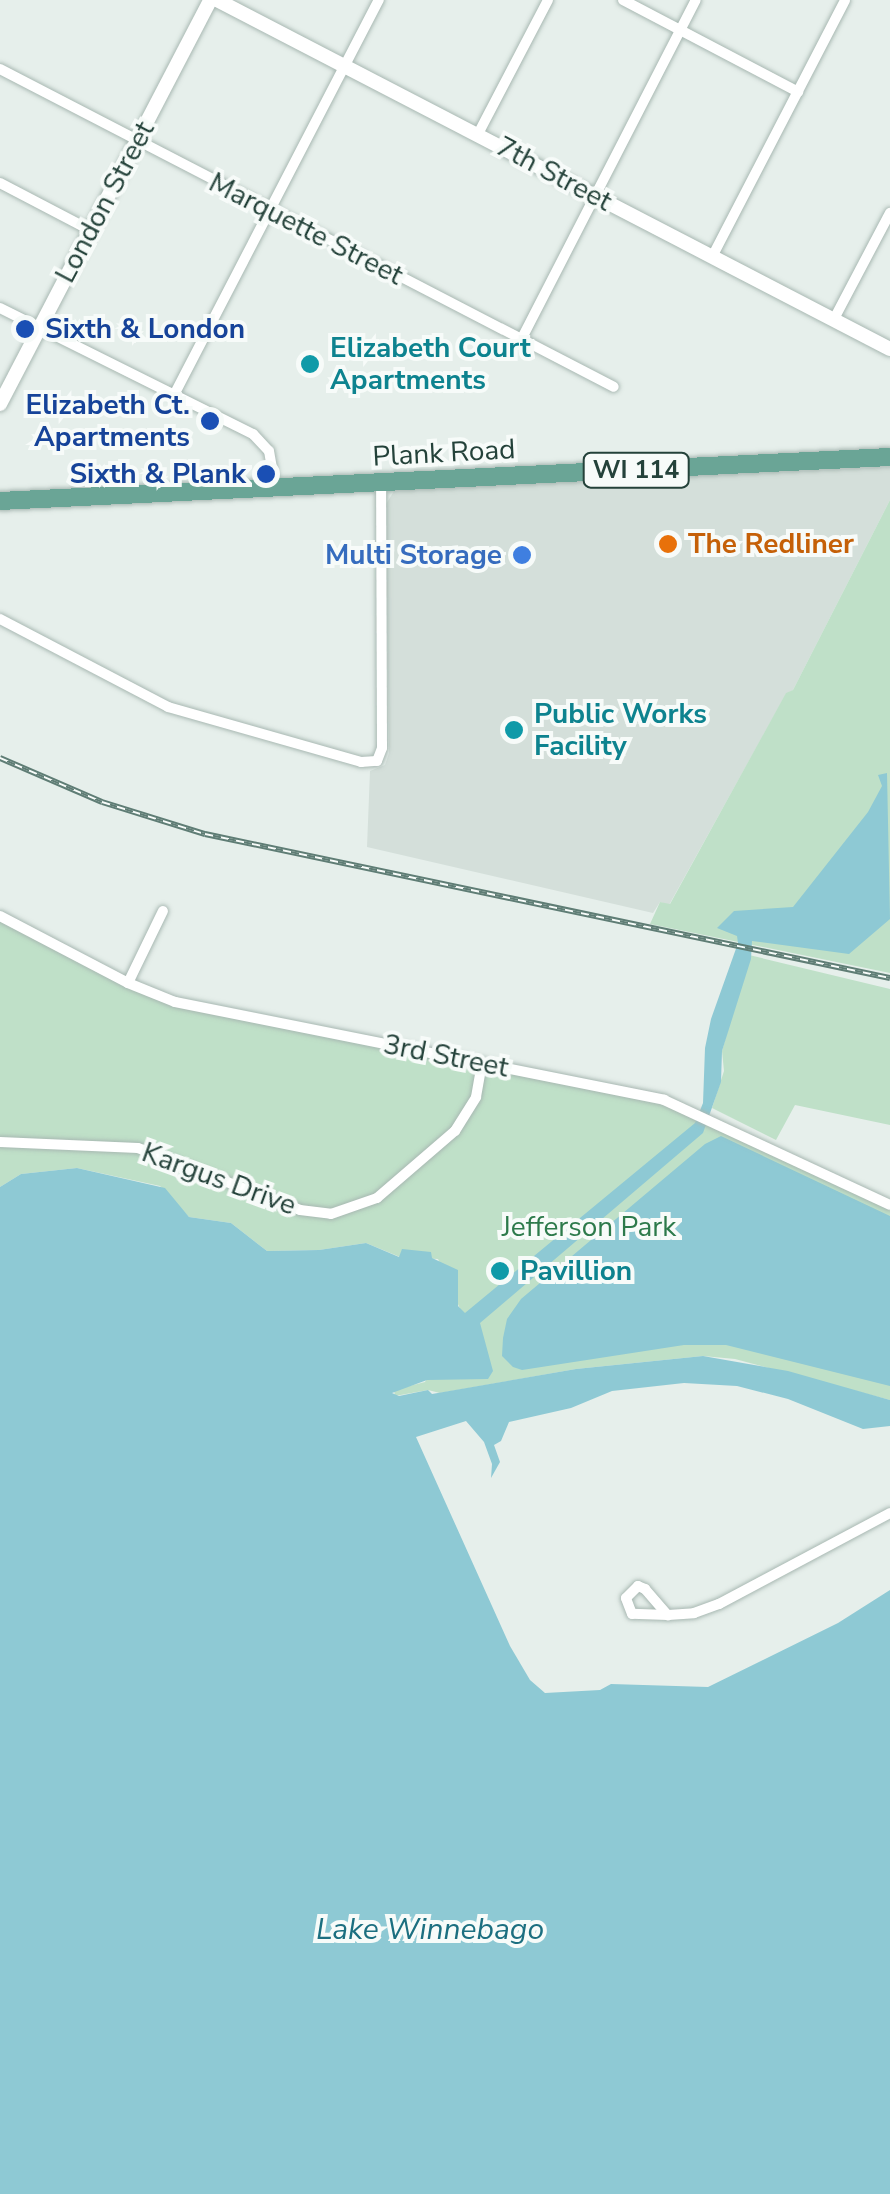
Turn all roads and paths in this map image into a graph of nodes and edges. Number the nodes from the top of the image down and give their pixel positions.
1 (213, 0) edge
2 (379, 0) edge
3 (548, 0) edge
4 (622, 0) edge
5 (696, 0) edge
6 (845, 0) edge
7 (680, 30) junction
8 (345, 66) junction
9 (0, 69) edge
10 (798, 92) junction
11 (478, 134) junction
12 (137, 141) junction
13 (0, 183) edge
14 (595, 196) junction
15 (270, 210) junction
16 (890, 212) edge
17 (90, 230) junction
18 (712, 257) junction
19 (0, 308) edge
20 (834, 320) junction
21 (40, 329) junction
22 (520, 340) junction
23 (890, 349) edge
24 (614, 387) dead end
25 (174, 395) junction
26 (0, 404) edge
27 (890, 457) edge
28 (382, 484) junction
29 (276, 490) junction
30 (0, 501) edge
31 (0, 619) edge
32 (163, 912) dead end
33 (0, 916) edge
34 (128, 983) junction
35 (482, 1063) junction
36 (0, 1142) edge
37 (890, 1205) edge
38 (890, 1513) edge
39 (668, 1614) dead end

1 - 8 street, 7th Street
1 - 12 street, London Street
2 - 8 street
3 - 11 street
4 - 7 street
5 - 7 street
6 - 10 street
7 - 10 street
7 - 14 street
8 - 11 street, 7th Street
8 - 15 street
9 - 12 street, Marquette Street
10 - 18 street
11 - 14 street, 7th Street
12 - 15 street, Marquette Street
12 - 17 street, London Street
13 - 17 street
14 - 18 street, 7th Street
14 - 22 street
15 - 22 street, Marquette Street
15 - 25 street
16 - 20 street
17 - 21 street, London Street
18 - 20 street, 7th Street
19 - 21 street
20 - 23 street, 7th Street
21 - 25 street
21 - 26 street, London Street
22 - 24 street, Marquette Street
25 - 29 street
27 - 28 main road, Plank Road / WI 114
28 - 29 main road, Plank Road / WI 114
28 - 31 street
29 - 30 main road, Plank Road / WI 114
32 - 34 street
33 - 34 street, 3rd Street
34 - 35 street, 3rd Street
35 - 36 street, Kargus Drive
35 - 37 street, 3rd Street
38 - 39 street

